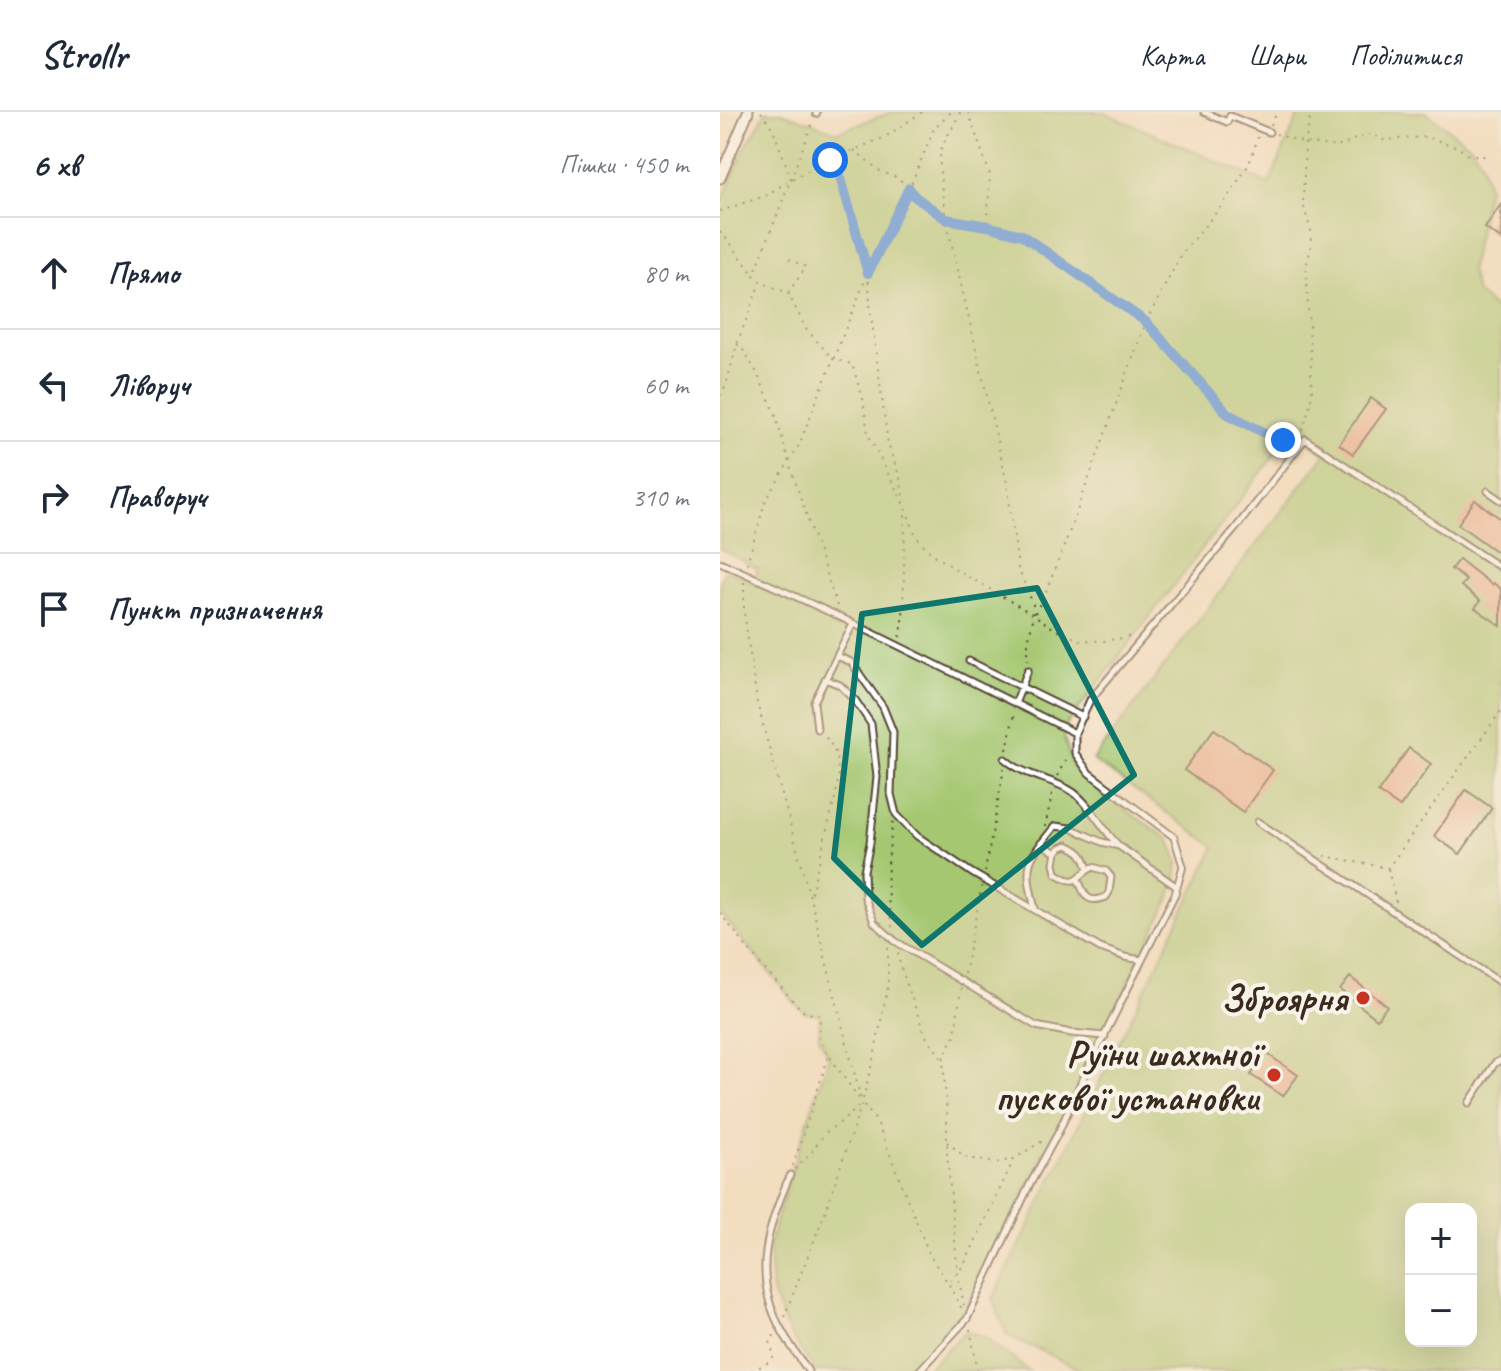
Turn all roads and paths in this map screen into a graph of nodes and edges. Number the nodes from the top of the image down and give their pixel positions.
1 (748, 112) edge
2 (761, 112) edge
3 (922, 112) edge
4 (951, 112) edge
5 (960, 112) edge
6 (968, 112) edge
7 (1204, 112) edge
8 (1277, 112) edge
9 (1308, 112) edge
10 (816, 114) edge
11 (1261, 129) junction
12 (1269, 132) junction
13 (1305, 143) junction
14 (854, 150) junction
15 (1489, 157) dead end
16 (830, 160) junction
17 (720, 178) edge
18 (792, 179) junction
19 (909, 188) junction
20 (720, 211) edge
21 (946, 219) junction
22 (987, 226) junction
23 (720, 232) edge
24 (789, 259) dead end
25 (868, 273) junction
26 (754, 275) junction
27 (761, 282) junction
28 (788, 293) junction
29 (1146, 322) junction
30 (737, 344) junction
31 (833, 359) junction
32 (720, 396) edge
33 (1305, 439) junction
34 (1296, 452) junction
35 (789, 463) junction
36 (1488, 491) dead end
37 (1501, 500) edge
38 (905, 507) junction
39 (720, 562) edge
40 (1501, 568) edge
41 (743, 575) junction
42 (1034, 615) junction
43 (838, 616) junction
44 (853, 624) junction
45 (1146, 633) junction
46 (898, 646) junction
47 (837, 656) junction
48 (969, 661) dead end
49 (1028, 670) joint
50 (825, 679) junction
51 (1021, 686) junction
52 (1015, 704) junction
53 (1501, 711) edge
54 (1083, 717) junction
55 (817, 729) joint
56 (1075, 733) junction
57 (1075, 753) junction
58 (1005, 759) junction
59 (1054, 784) junction
60 (1258, 822) dead end
61 (1043, 841) junction
62 (1119, 846) junction
63 (1301, 852) junction
64 (1056, 853) junction
65 (1388, 868) junction
66 (1088, 869) junction
67 (1078, 879) junction
68 (984, 880) junction
69 (1177, 887) junction
70 (810, 897) junction
71 (1035, 910) junction
72 (720, 913) edge
73 (1400, 917) junction
74 (888, 935) junction
75 (1142, 960) junction
76 (962, 983) junction
77 (1501, 983) edge
78 (1105, 1036) junction
79 (829, 1056) junction
80 (1501, 1060) edge
81 (862, 1103) junction
82 (1469, 1103) dead end
83 (1058, 1133) junction
84 (946, 1141) junction
85 (1014, 1159) junction
86 (790, 1175) junction
87 (958, 1275) junction
88 (948, 1283) junction
89 (968, 1321) junction
90 (780, 1328) junction
91 (752, 1371) edge
92 (808, 1371) edge
93 (919, 1371) edge
94 (978, 1371) edge

1 - 17 street
2 - 18 path
3 - 14 path
4 - 19 path
5 - 21 path
6 - 22 path
7 - 11 lane
8 - 12 path
9 - 13 path
10 - 18 path
11 - 12 lane
11 - 29 path
12 - 13 path
13 - 15 path
13 - 33 path
14 - 16 path
14 - 19 path
16 - 18 path
16 - 25 path
18 - 20 path
18 - 26 path
19 - 21 path
19 - 25 path
21 - 22 path
21 - 42 path
22 - 29 path
23 - 26 path
24 - 28 path
25 - 31 path
25 - 38 path
26 - 27 path
27 - 28 path
27 - 30 path
28 - 31 path
29 - 34 path
29 - 42 path
30 - 32 path
30 - 35 path
31 - 35 path
31 - 38 path
33 - 34 lane
33 - 40 lane
34 - 45 lane
35 - 41 path
35 - 43 path
36 - 37 lane
38 - 42 path
38 - 46 path
39 - 41 lane
41 - 43 lane
41 - 70 path
42 - 45 path
42 - 49 path
43 - 44 lane
44 - 46 lane
44 - 47 lane
45 - 54 lane
46 - 52 lane
47 - 50 lane
47 - 68 lane
48 - 51 lane
49 - 51 lane
50 - 55 lane
50 - 74 lane
51 - 52 lane
51 - 54 lane
52 - 56 lane
52 - 58 path
53 - 65 path
54 - 56 lane
55 - 70 path
56 - 57 lane
57 - 59 path
57 - 69 lane
58 - 59 lane
58 - 68 path
59 - 61 path
59 - 62 lane
60 - 63 lane
61 - 62 lane
61 - 64 lane
61 - 71 lane
62 - 69 lane
63 - 65 path
63 - 73 lane
64 - 66 lane
64 - 67 lane
65 - 73 path
66 - 67 lane
66 - 67 lane
68 - 71 lane
68 - 76 path
69 - 75 lane
70 - 81 path
71 - 75 lane
72 - 79 path
73 - 77 lane
74 - 76 lane
74 - 81 path
75 - 78 lane
76 - 78 lane
76 - 84 path
78 - 83 lane
79 - 81 path
79 - 86 path
80 - 82 lane
81 - 86 path
81 - 88 path
81 - 90 path
83 - 85 path
83 - 89 lane
84 - 85 path
84 - 87 path
85 - 87 path
86 - 90 lane
87 - 88 path
87 - 89 path
88 - 89 path
89 - 93 lane
89 - 94 path
90 - 91 path
90 - 92 lane

